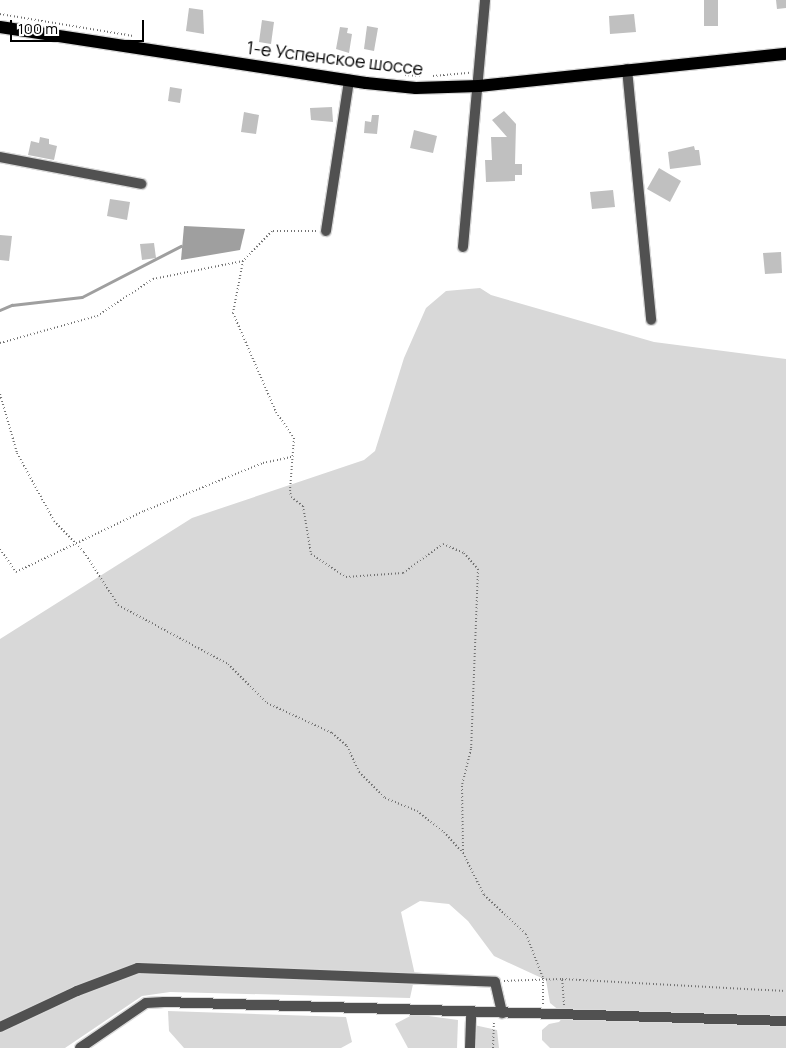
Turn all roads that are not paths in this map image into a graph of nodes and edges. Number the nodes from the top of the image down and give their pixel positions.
1 (485, 0) edge
2 (0, 27) edge
3 (786, 54) edge
4 (627, 69) junction
5 (349, 80) junction
6 (479, 86) junction
7 (0, 157) edge
8 (141, 184) dead end
9 (326, 231) road end
10 (463, 247) dead end
11 (651, 320) dead end
12 (471, 1012) junction
13 (498, 1013) junction
14 (786, 1021) edge
15 (0, 1027) edge
16 (80, 1048) edge
17 (470, 1048) edge

1 - 6 street
2 - 5 main road, 1-е Успенское шоссе
3 - 4 main road, 1-е Успенское шоссе
4 - 6 main road, 1-е Успенское шоссе
4 - 11 street
5 - 6 main road, 1-е Успенское шоссе
5 - 9 street
6 - 10 street
7 - 8 street
12 - 13 street
12 - 16 street
12 - 17 street
13 - 14 street
13 - 15 street

